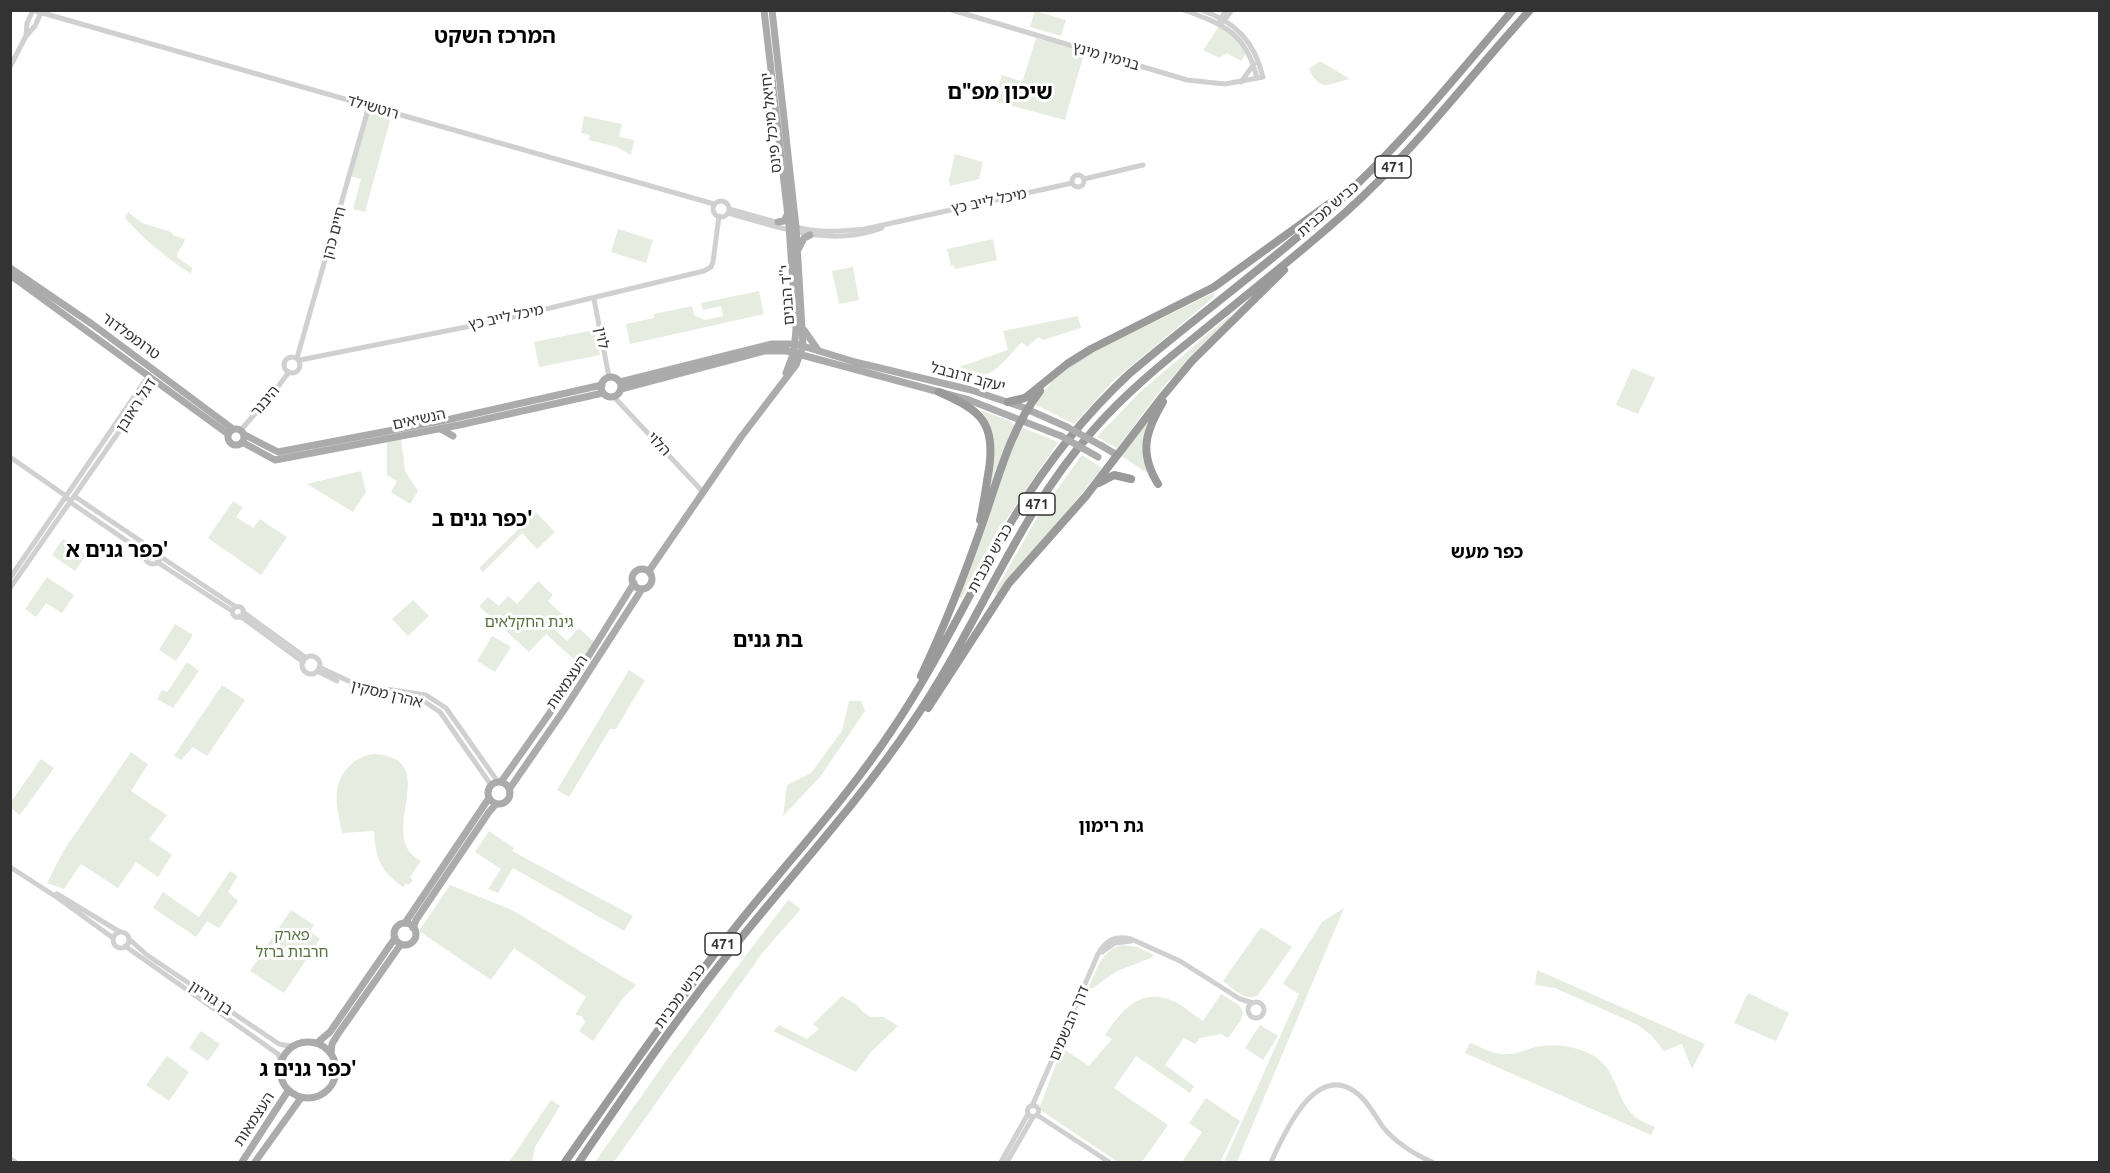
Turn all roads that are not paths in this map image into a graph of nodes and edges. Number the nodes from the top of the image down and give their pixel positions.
1 (764, 10) edge
2 (772, 10) edge
3 (952, 10) edge
4 (1184, 10) edge
5 (1201, 10) edge
6 (1226, 10) edge
7 (1232, 10) edge
8 (1513, 10) edge
9 (1530, 10) edge
10 (33, 11) edge
11 (41, 12) edge
12 (1222, 21) junction
13 (26, 36) junction
14 (1254, 64) junction
15 (10, 67) edge
16 (1260, 77) junction
17 (1241, 82) junction
18 (369, 106) junction
19 (1143, 165) dead end
20 (1367, 174) junction
21 (714, 204) junction
22 (728, 211) junction
23 (787, 215) junction
24 (719, 216) junction
25 (906, 219) junction
26 (778, 222) junction
27 (792, 229) junction
28 (1324, 231) junction
29 (810, 236) junction
30 (797, 252) junction
31 (10, 268) edge
32 (10, 275) edge
33 (594, 299) junction
34 (800, 330) junction
35 (783, 342) junction
36 (800, 345) junction
37 (820, 352) junction
38 (798, 353) junction
39 (813, 358) junction
40 (298, 359) junction
41 (793, 369) junction
42 (289, 372) junction
43 (154, 375) junction
44 (1054, 375) junction
45 (1180, 375) junction
46 (609, 377) junction
47 (781, 383) junction
48 (620, 385) junction
49 (603, 389) junction
50 (939, 392) junction
51 (613, 396) junction
52 (1008, 402) junction
53 (1027, 409) junction
54 (1020, 419) junction
55 (441, 429) junction
56 (230, 431) junction
57 (243, 436) junction
58 (453, 436) dead end
59 (1117, 455) junction
60 (10, 457) edge
61 (1110, 465) junction
62 (1131, 479) dead end
63 (1158, 484) dead end
64 (1091, 490) junction
65 (704, 492) junction
66 (66, 496) junction
67 (74, 496) junction
68 (70, 502) junction
69 (151, 548) junction
70 (146, 554) junction
71 (971, 556) junction
72 (159, 560) junction
73 (649, 572) junction
74 (10, 578) edge
75 (634, 583) junction
76 (10, 588) edge
77 (642, 589) junction
78 (304, 660) junction
79 (318, 669) junction
80 (904, 712) junction
81 (898, 744) junction
82 (497, 783) junction
83 (510, 788) junction
84 (489, 798) junction
85 (496, 804) junction
86 (10, 867) edge
87 (50, 893) junction
88 (405, 923) junction
89 (413, 928) junction
90 (120, 932) junction
91 (113, 938) junction
92 (129, 939) junction
93 (398, 941) junction
94 (125, 946) junction
95 (1240, 999) junction
96 (1253, 1003) junction
97 (1248, 1010) junction
98 (317, 1043) junction
99 (298, 1044) junction
100 (331, 1053) junction
101 (281, 1062) junction
102 (288, 1091) junction
103 (301, 1098) junction
104 (1034, 1106) junction
105 (1033, 1115) junction
106 (10, 1159) edge
107 (15, 1162) edge
108 (242, 1162) edge
109 (255, 1162) edge
110 (565, 1162) edge
111 (579, 1162) edge
112 (1001, 1162) edge
113 (1007, 1162) edge
114 (1109, 1162) edge
115 (1271, 1162) edge
116 (1432, 1162) edge

1 - 23 main road, יחיאל מיכל פינס
2 - 27 main road, יחיאל מיכל פינס
3 - 17 street, בנימין מינץ
4 - 12 street
5 - 12 street
6 - 12 street
7 - 12 street
8 - 20 highway, כביש מכבית / 471
9 - 28 highway, כביש מכבית / 471
10 - 11 street, רוטשילד
10 - 13 street
11 - 13 street
11 - 18 street, רוטשילד
12 - 14 street
12 - 16 street
13 - 15 street
14 - 16 street
14 - 17 street
16 - 17 street, בנימין מינץ
18 - 21 street, רוטשילד
18 - 40 street, חיים כהן
19 - 25 street, מיכל לייב כץ
20 - 44 highway
20 - 80 highway, כביש מכבית / 471
21 - 22 street
21 - 24 street
22 - 24 street
22 - 26 street
22 - 27 street
23 - 26 main road
23 - 27 main road, יחיאל מיכל פינס
24 - 33 street, מיכל לייב כץ
25 - 27 street, מיכל לייב כץ
25 - 29 street, מיכל לייב כץ
26 - 27 street
27 - 29 street, מיכל לייב כץ
27 - 30 main road, י''ד הבנים
27 - 34 main road, י''ד הבנים
28 - 45 highway
28 - 81 highway, כביש מכבית / 471
29 - 30 main road
30 - 34 main road, י''ד הבנים
31 - 43 main road, טרומפלדור
32 - 43 main road, טרומפלדור
33 - 40 street, מיכל לייב כץ
33 - 46 street, לוין
34 - 35 main road
34 - 36 main road, י''ד הבנים
34 - 37 main road
35 - 36 main road
35 - 48 main road
36 - 37 main road, יעקב זרובבל
36 - 38 main road, י''ד הבנים
37 - 52 main road, יעקב זרובבל
38 - 39 main road, יעקב זרובבל
38 - 41 main road
38 - 47 main road
38 - 48 main road
39 - 41 main road
39 - 50 main road, יעקב זרובבל
40 - 42 street
40 - 42 street
41 - 47 main road
42 - 57 street, היבנר
43 - 56 main road, טרומפלדור
43 - 66 street, דגל ראובן
43 - 67 street, דגל ראובן
44 - 52 highway
44 - 53 highway
45 - 59 highway
45 - 63 highway
46 - 48 main road
46 - 49 main road
47 - 65 main road
48 - 51 main road
49 - 51 main road
49 - 55 main road, הנשיאים
49 - 57 main road, הנשיאים
50 - 54 main road, יעקב זרובבל
50 - 71 highway
51 - 65 street, הלוי
52 - 53 main road, יעקב זרובבל
53 - 54 highway
53 - 59 main road, יעקב זרובבל, bridge
54 - 61 main road, יעקב זרובבל, bridge
54 - 71 highway
55 - 57 main road, הנשיאים
55 - 58 main road
56 - 57 main road
56 - 57 main road, טרומפלדור
59 - 61 highway
60 - 66 street
61 - 64 highway
62 - 64 highway
64 - 81 highway
65 - 73 main road
66 - 67 street
66 - 68 street
66 - 74 street, דגל ראובן
67 - 68 street, דגל ראובן
67 - 69 street
68 - 70 street
68 - 76 street, דגל ראובן
69 - 70 street
69 - 72 street
70 - 72 street
71 - 80 highway
72 - 78 street
73 - 75 main road
73 - 77 main road
75 - 77 main road
75 - 82 main road, העצמאות
77 - 83 main road, העצמאות
78 - 79 street
78 - 79 street
79 - 82 street, אהרן מסקין
80 - 110 highway, כביש מכבית / 471
81 - 111 highway, כביש מכבית / 471
82 - 83 main road
82 - 84 main road
83 - 85 main road
84 - 85 main road
84 - 88 main road
85 - 89 main road
86 - 87 street
87 - 90 street
87 - 91 street
88 - 89 main road
88 - 93 main road
89 - 93 main road
90 - 91 street
90 - 92 street
91 - 94 street
92 - 94 street
92 - 99 street, בן גוריון
93 - 98 main road
93 - 100 main road
94 - 101 street, בן גוריון
95 - 96 street, דרך הבשמים
95 - 97 street, דרך הבשמים
95 - 104 street, דרך הבשמים
96 - 97 street
96 - 97 street
98 - 99 main road
98 - 100 main road
99 - 101 main road
100 - 103 main road
101 - 102 main road
102 - 103 main road
102 - 108 main road, העצמאות
103 - 109 main road, העצמאות
104 - 105 street
104 - 105 street
105 - 112 street
105 - 113 street
105 - 114 street
106 - 107 street
115 - 116 street

